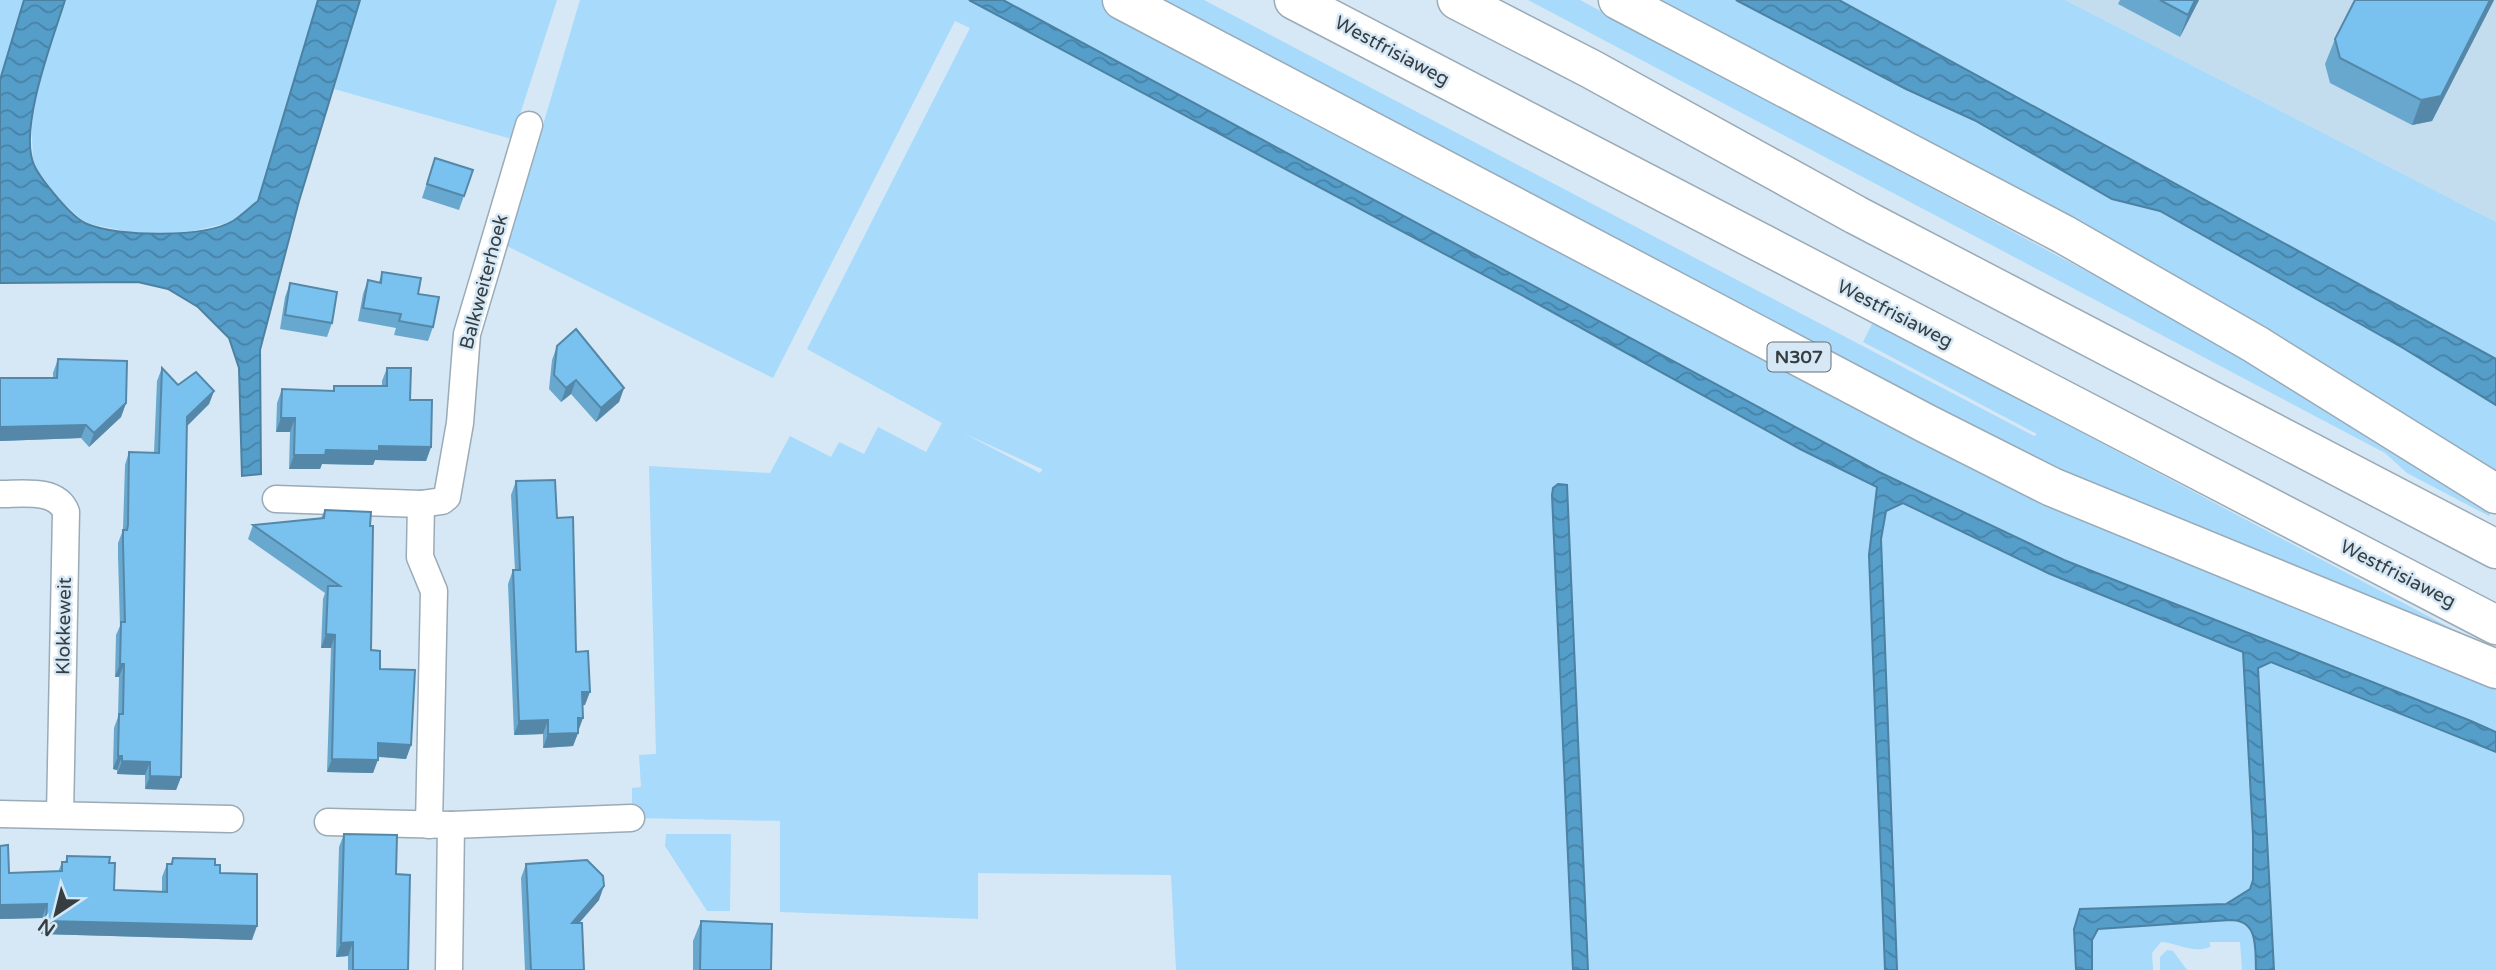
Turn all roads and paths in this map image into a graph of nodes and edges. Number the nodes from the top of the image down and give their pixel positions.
1 (1122, 0) edge
2 (1294, 0) edge
3 (1457, 0) edge
4 (1618, 0) edge
5 (529, 125) dead end
6 (0, 494) edge
7 (2496, 494) edge
8 (276, 499) dead end
9 (421, 504) junction
10 (2496, 549) edge
11 (2496, 625) edge
12 (2496, 669) edge
13 (0, 814) edge
14 (60, 815) junction
15 (230, 818) dead end
16 (631, 818) dead end
17 (328, 822) dead end
18 (440, 825) junction
19 (449, 970) edge

1 - 12 highway, N307
2 - 11 highway, Westfrisiaweg
3 - 10 highway
4 - 7 highway
5 - 9 street, Balkweiterhoek
6 - 14 street, Klokkeweit
8 - 9 street, Balkweiterhoek
9 - 18 street
13 - 14 street
14 - 15 street
16 - 18 street
17 - 18 street
18 - 19 street

